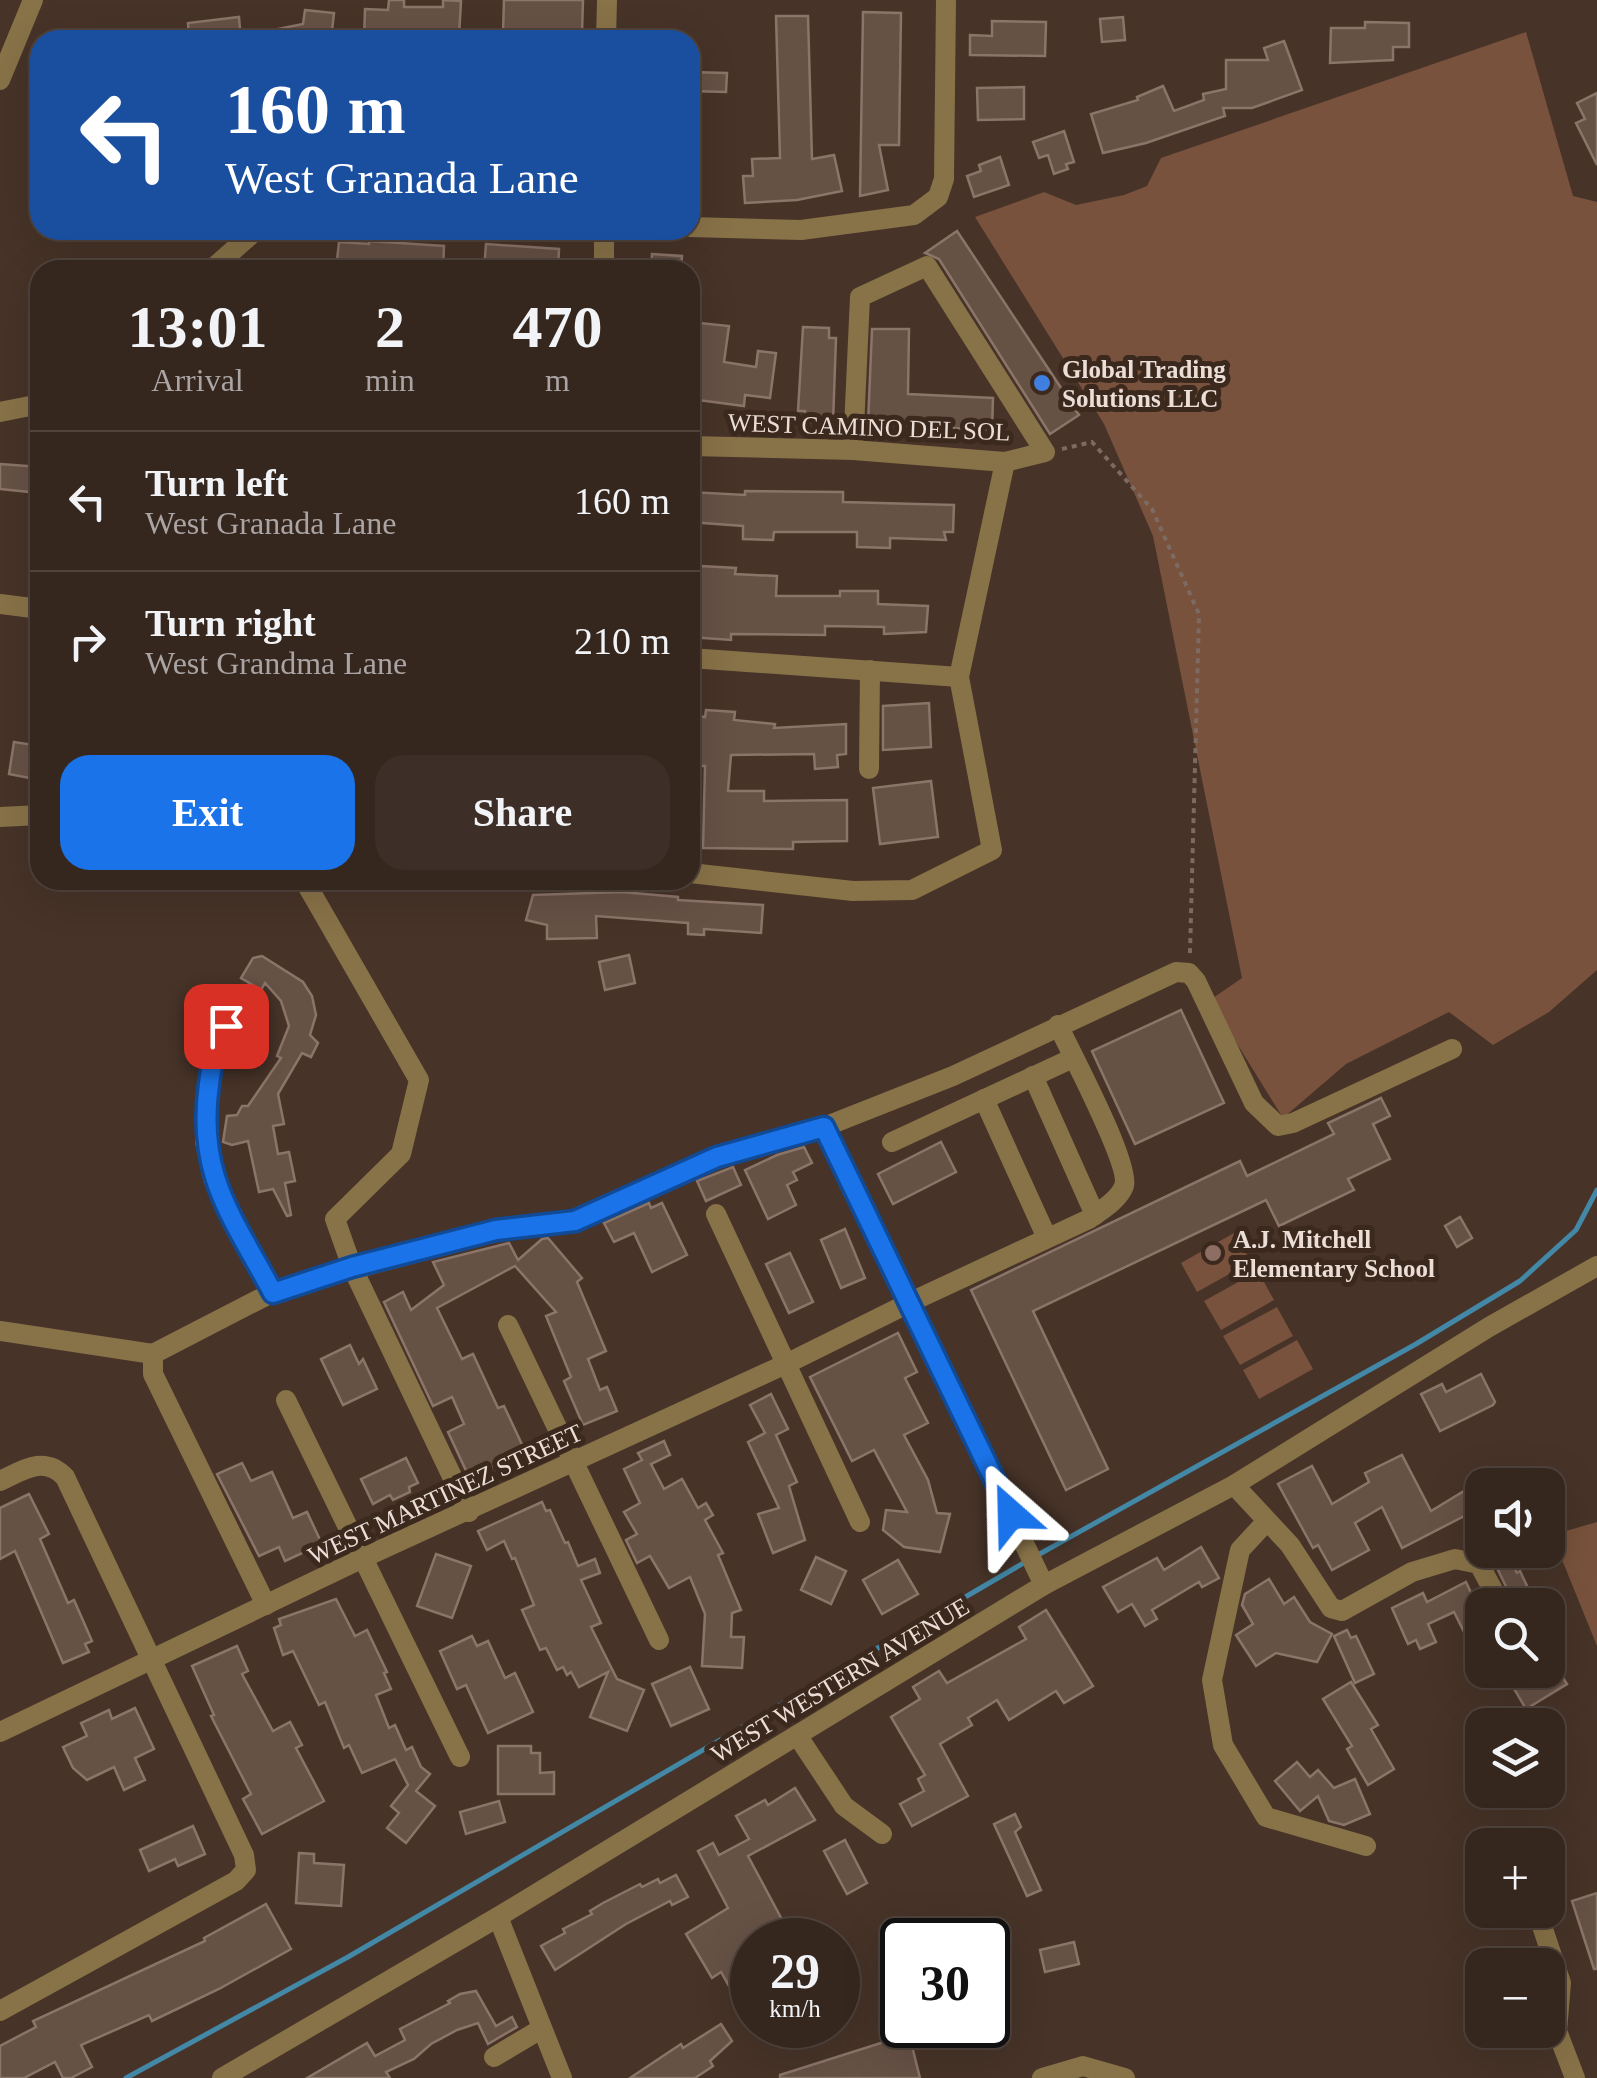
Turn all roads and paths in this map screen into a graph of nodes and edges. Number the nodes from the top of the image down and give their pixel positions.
1 (33, 0) edge
2 (607, 0) edge
3 (946, 0) edge
4 (606, 30) edge
5 (0, 80) edge
6 (700, 227) edge
7 (244, 240) edge
8 (222, 260) edge
9 (30, 406) edge
10 (0, 412) edge
11 (700, 446) edge
12 (853, 450) junction
13 (1045, 452) junction
14 (1005, 462) junction
15 (0, 604) edge
16 (30, 608) edge
17 (700, 659) edge
18 (870, 670) junction
19 (959, 677) junction
20 (869, 769) dead end
21 (30, 816) edge
22 (0, 818) edge
23 (700, 874) edge
24 (310, 890) edge
25 (1189, 973) junction
26 (237, 1008) dead end
27 (1058, 1026) junction
28 (1452, 1049) dead end
29 (1073, 1058) junction
30 (1033, 1076) junction
31 (984, 1100) junction
32 (824, 1127) junction
33 (892, 1142) dead end
34 (716, 1214) dead end
35 (1095, 1214) junction
36 (1047, 1238) junction
37 (1595, 1266) edge
38 (352, 1267) junction
39 (273, 1293) junction
40 (910, 1302) junction
41 (508, 1325) dead end
42 (0, 1331) edge
43 (153, 1354) junction
44 (788, 1364) junction
45 (286, 1400) dead end
46 (573, 1462) junction
47 (0, 1481) edge
48 (1234, 1486) junction
49 (469, 1512) junction
50 (860, 1522) dead end
51 (1266, 1522) junction
52 (363, 1558) junction
53 (1044, 1586) junction
54 (1492, 1588) edge
55 (266, 1605) junction
56 (660, 1640) dead end
57 (150, 1661) junction
58 (0, 1732) edge
59 (798, 1735) junction
60 (460, 1757) dead end
61 (882, 1834) dead end
62 (1366, 1846) dead end
63 (498, 1917) junction
64 (1543, 1928) edge
65 (0, 2012) edge
66 (542, 2029) junction
67 (494, 2056) dead end
68 (222, 2078) edge
69 (562, 2078) edge
70 (1042, 2078) edge
71 (1125, 2078) edge
72 (1576, 2078) edge

1 - 5 street
2 - 4 street
3 - 6 street
7 - 8 street
9 - 10 street
11 - 12 street, WEST CAMINO DEL SOL
12 - 13 street
12 - 14 street, WEST CAMINO DEL SOL
13 - 14 street, WEST CAMINO DEL SOL
13 - 25 path
14 - 19 street
15 - 16 street
17 - 18 street
18 - 19 street
18 - 20 street
19 - 23 street
21 - 22 street
24 - 38 street
25 - 27 street
25 - 28 street
26 - 39 street
27 - 29 street
27 - 32 street
29 - 30 street
29 - 35 street
30 - 31 street
30 - 35 street
31 - 33 street
31 - 36 street
32 - 38 street
32 - 40 street
34 - 44 street
35 - 36 street, WEST MARTINEZ STREET
36 - 40 street, WEST MARTINEZ STREET
37 - 48 street, WEST WESTERN AVENUE
38 - 39 street
38 - 49 street
39 - 43 street
40 - 44 street, WEST MARTINEZ STREET
40 - 53 street
41 - 46 street
42 - 43 street
43 - 55 street
44 - 46 street, WEST MARTINEZ STREET
44 - 50 street
45 - 52 street
46 - 49 street, WEST MARTINEZ STREET
46 - 56 street
47 - 57 street
48 - 51 street
48 - 53 street, WEST WESTERN AVENUE
49 - 52 street, WEST MARTINEZ STREET
51 - 54 street
51 - 62 street
52 - 55 street, WEST MARTINEZ STREET
52 - 60 street
53 - 59 street, WEST WESTERN AVENUE
55 - 57 street, WEST MARTINEZ STREET
57 - 58 street, WEST MARTINEZ STREET
57 - 65 street
59 - 61 street
59 - 63 street, WEST WESTERN AVENUE
63 - 66 street
63 - 68 street, WEST WESTERN AVENUE
64 - 72 street
66 - 67 street
66 - 69 street
70 - 71 street

